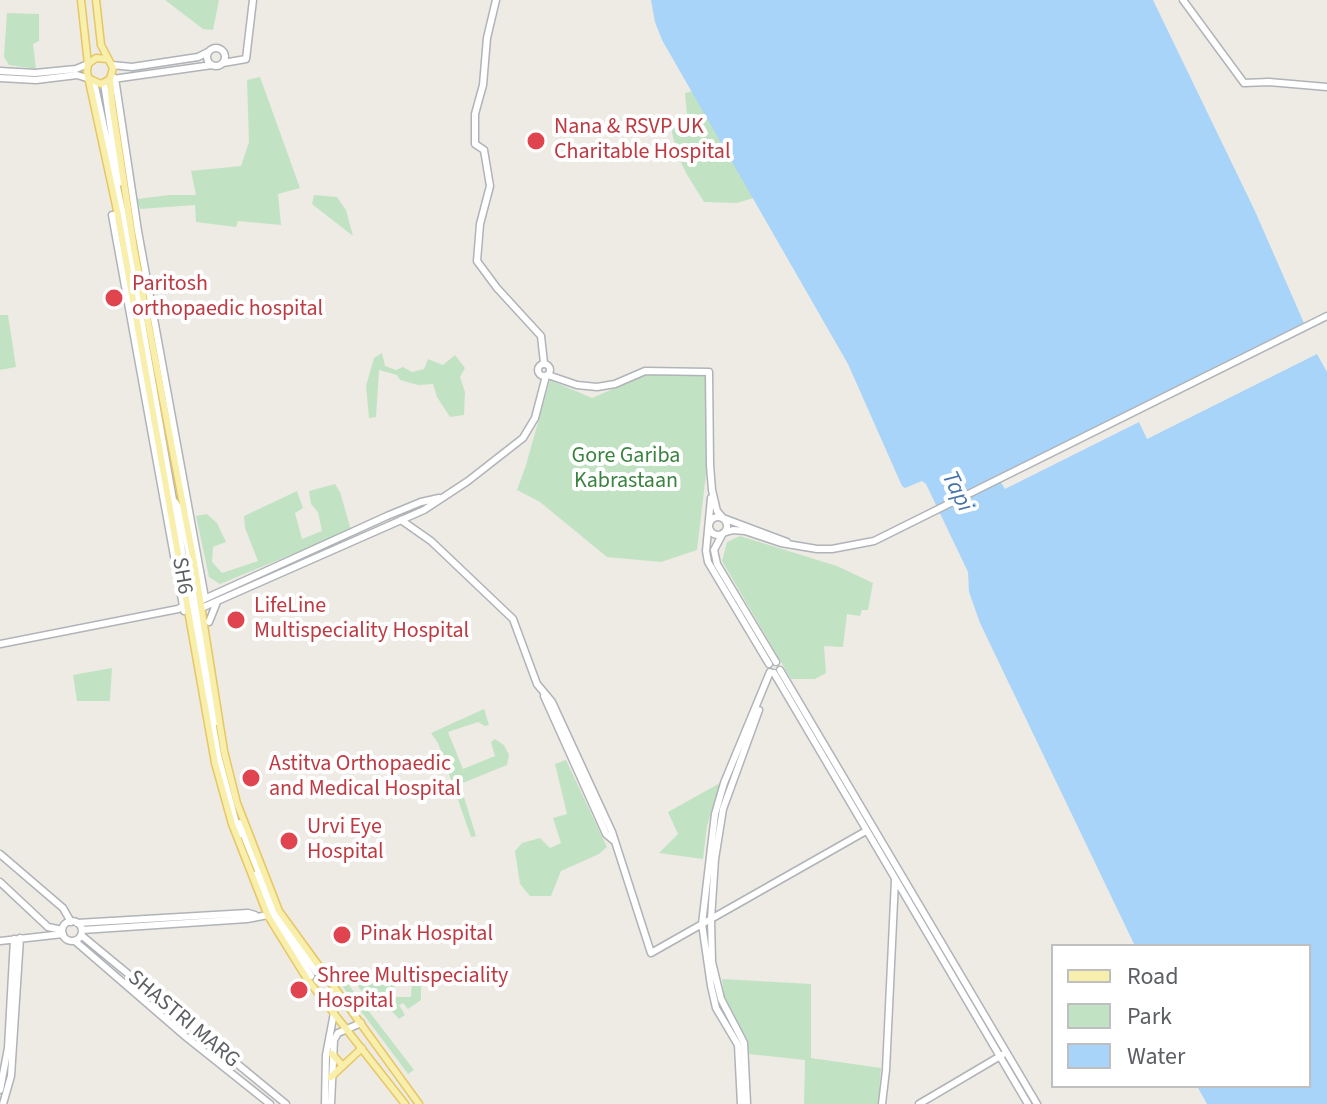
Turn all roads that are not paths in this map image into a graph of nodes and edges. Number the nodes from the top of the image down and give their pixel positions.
1 (81, 0) edge
2 (96, 0) edge
3 (253, 0) edge
4 (496, 0) edge
5 (1183, 0) edge
6 (208, 52) junction
7 (110, 62) junction
8 (223, 63) junction
9 (88, 64) junction
10 (212, 65) junction
11 (0, 71) edge
12 (0, 78) edge
13 (110, 80) junction
14 (92, 81) junction
15 (1327, 87) edge
16 (120, 212) junction
17 (1327, 316) edge
18 (547, 375) junction
19 (712, 490) junction
20 (439, 498) junction
21 (723, 518) junction
22 (401, 520) junction
23 (708, 525) junction
24 (723, 533) junction
25 (789, 544) junction
26 (203, 583) junction
27 (221, 592) junction
28 (217, 602) junction
29 (192, 606) junction
30 (209, 622) dead end
31 (0, 644) edge
32 (774, 669) junction
33 (866, 831) junction
34 (0, 854) edge
35 (898, 875) junction
36 (0, 882) edge
37 (273, 914) junction
38 (711, 919) junction
39 (702, 924) junction
40 (77, 930) junction
41 (62, 932) junction
42 (17, 939) junction
43 (0, 941) edge
44 (313, 974) junction
45 (334, 1013) junction
46 (361, 1023) junction
47 (346, 1029) junction
48 (362, 1048) junction
49 (332, 1054) junction
50 (1004, 1054) junction
51 (343, 1066) junction
52 (331, 1077) junction
53 (0, 1090) edge
54 (3, 1104) edge
55 (270, 1104) edge
56 (286, 1104) edge
57 (325, 1104) edge
58 (331, 1104) edge
59 (405, 1104) edge
60 (419, 1104) edge
61 (744, 1104) edge
62 (882, 1104) edge
63 (919, 1104) edge
64 (1028, 1104) edge
65 (1037, 1104) edge

1 - 9 main road, SH6
2 - 7 main road
3 - 8 street
4 - 18 street
5 - 15 street
6 - 7 street
6 - 8 street
6 - 10 street
7 - 9 main road
7 - 13 main road
8 - 10 street
9 - 11 street
9 - 14 main road, SH6
10 - 13 street
12 - 14 street
13 - 14 main road
13 - 16 street
13 - 26 street
13 - 29 main road, SH6
14 - 16 main road, SH6
16 - 29 main road, SH6
16 - 29 street
17 - 25 street
18 - 19 street
18 - 20 street
19 - 21 street
19 - 23 street
20 - 22 street
20 - 27 street
21 - 23 street
21 - 24 street
21 - 25 street
22 - 28 street
22 - 39 street
23 - 24 street
23 - 32 street
24 - 25 street
24 - 32 street
26 - 27 street
26 - 29 street
27 - 29 street
28 - 29 street
28 - 30 street
29 - 31 street
29 - 37 main road, SH6
29 - 37 main road, SH6
32 - 33 street
32 - 35 street
32 - 38 street
32 - 39 street
33 - 35 street
33 - 38 street
34 - 40 street
35 - 50 street
35 - 62 street
36 - 41 street
37 - 40 street
37 - 44 main road, SH6
37 - 44 street
37 - 44 main road, SH6
38 - 39 street
38 - 61 street
39 - 61 street
40 - 41 street
40 - 41 street
40 - 55 street, SHASTRI MARG
40 - 56 street, SHASTRI MARG
41 - 42 street
42 - 43 street
42 - 53 street
42 - 54 street
44 - 45 main road, SH6
44 - 46 main road
45 - 47 main road, SH6
45 - 57 street
46 - 47 street
46 - 60 main road
47 - 48 main road, SH6
47 - 49 street
48 - 51 main road
48 - 59 main road, SH6
49 - 51 main road
49 - 52 street
50 - 63 street
50 - 64 street
50 - 65 street
51 - 52 main road
52 - 58 street

